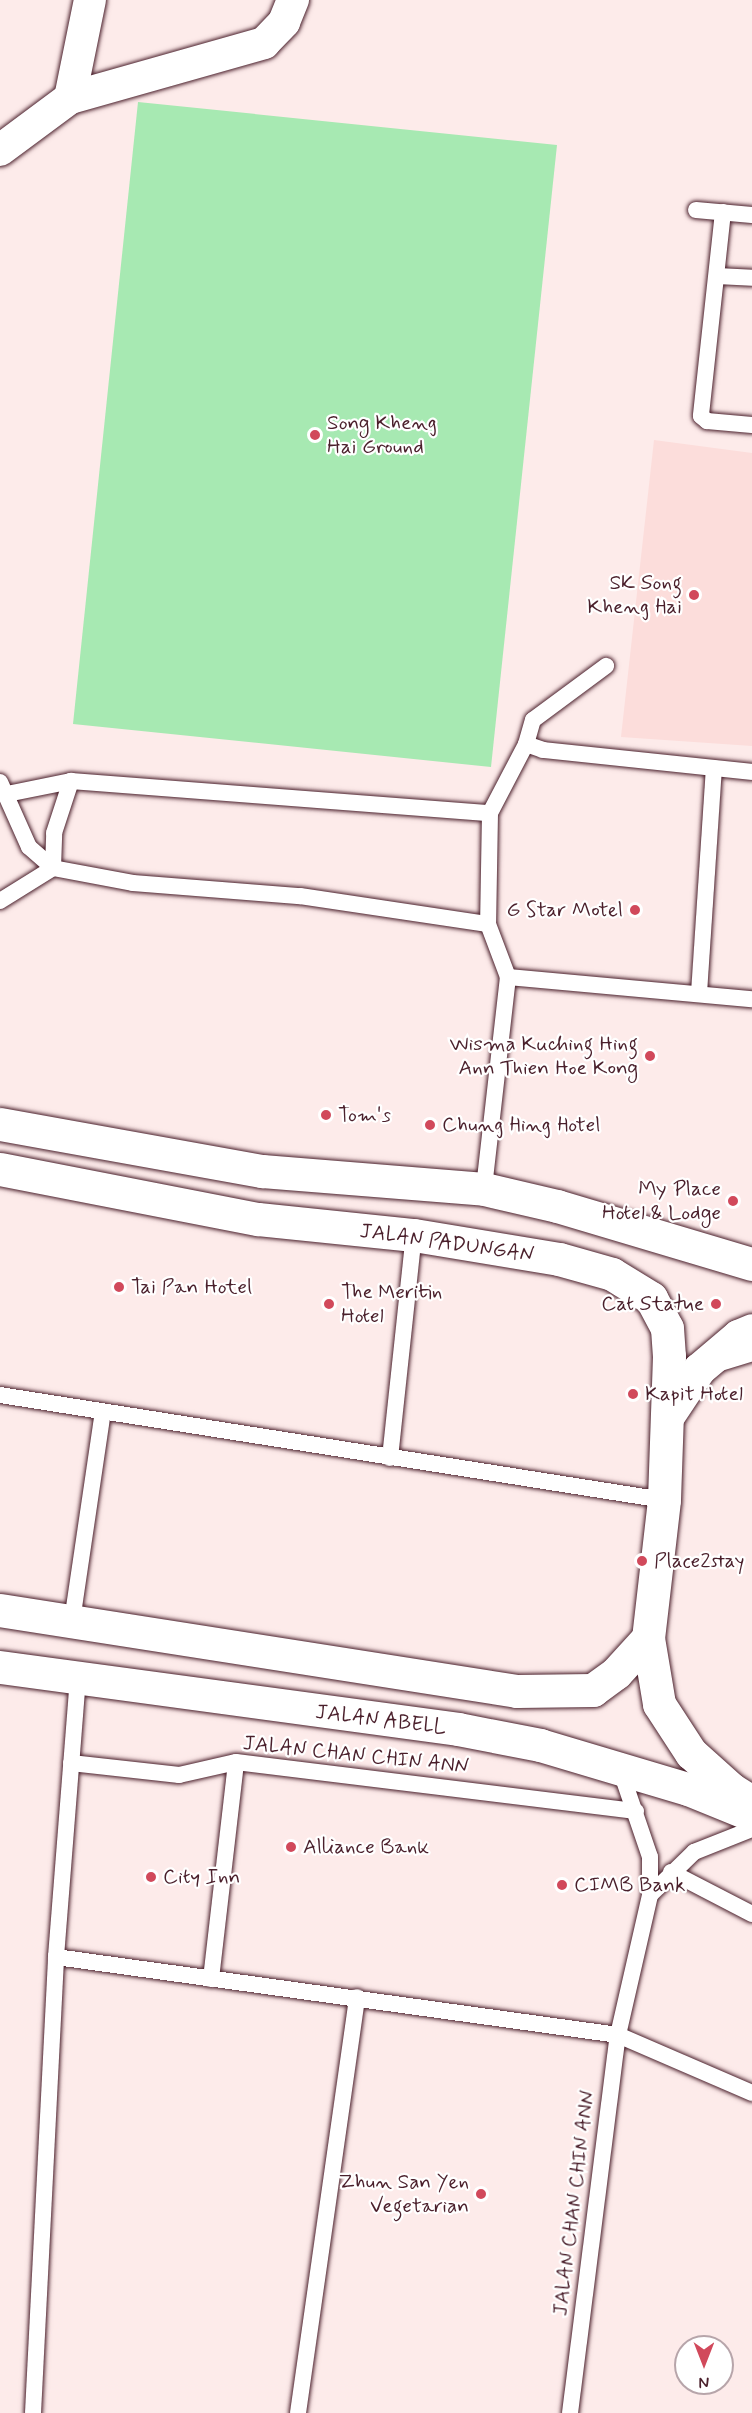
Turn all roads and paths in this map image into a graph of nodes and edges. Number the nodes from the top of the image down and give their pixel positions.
1 (90, 0) edge
2 (293, 0) edge
3 (70, 98) junction
4 (0, 150) edge
5 (696, 210) dead end
6 (723, 212) junction
7 (752, 215) edge
8 (717, 276) junction
9 (752, 278) edge
10 (752, 425) edge
11 (606, 666) dead end
12 (526, 744) junction
13 (714, 768) junction
14 (752, 772) edge
15 (71, 781) junction
16 (4, 788) edge
17 (490, 813) junction
18 (53, 868) junction
19 (0, 901) edge
20 (488, 924) junction
21 (508, 977) junction
22 (699, 993) junction
23 (752, 999) edge
24 (0, 1124) edge
25 (0, 1169) edge
26 (484, 1189) junction
27 (414, 1236) junction
28 (752, 1264) edge
29 (752, 1330) edge
30 (752, 1353) edge
31 (699, 1370) junction
32 (0, 1395) edge
33 (103, 1412) junction
34 (669, 1414) junction
35 (390, 1458) junction
36 (664, 1500) junction
37 (0, 1610) edge
38 (72, 1621) junction
39 (648, 1638) junction
40 (0, 1667) edge
41 (78, 1680) junction
42 (236, 1762) junction
43 (71, 1763) junction
44 (619, 1767) junction
45 (752, 1802) edge
46 (636, 1811) junction
47 (752, 1815) edge
48 (752, 1829) edge
49 (671, 1872) junction
50 (650, 1895) junction
51 (752, 1914) edge
52 (56, 1957) junction
53 (211, 1978) junction
54 (357, 1997) junction
55 (618, 2035) junction
56 (752, 2093) edge
57 (33, 2413) edge
58 (298, 2413) edge
59 (570, 2413) edge

1 - 3 street
2 - 3 street
3 - 4 street
5 - 6 lane
6 - 7 lane
6 - 8 lane
8 - 9 lane
8 - 10 lane
11 - 12 lane
12 - 13 lane
12 - 17 lane
13 - 14 lane
13 - 22 lane
15 - 16 lane
15 - 17 lane
15 - 18 lane
16 - 18 lane
17 - 20 lane
18 - 19 lane
18 - 20 lane
20 - 21 lane
21 - 22 lane
21 - 26 lane
22 - 23 lane
24 - 26 main road
25 - 27 main road, JALAN PADUNGAN
26 - 28 main road
27 - 34 main road, JALAN PADUNGAN
27 - 35 lane
29 - 31 main road
30 - 31 lane
31 - 34 main road
32 - 33 lane
33 - 35 lane
33 - 38 lane
34 - 36 main road, JALAN PADUNGAN
35 - 36 lane
36 - 39 main road
37 - 38 main road
38 - 39 main road
39 - 45 main road
40 - 41 main road, JALAN ABELL
41 - 43 lane
41 - 44 main road, JALAN ABELL
42 - 43 lane, JALAN CHAN CHIN ANN
42 - 46 lane, JALAN CHAN CHIN ANN
42 - 53 lane
43 - 52 lane
44 - 46 lane, JALAN CHAN CHIN ANN
44 - 47 main road, JALAN ABELL
46 - 50 lane, JALAN CHAN CHIN ANN
48 - 49 lane, JALAN CHAN CHIN ANN
49 - 50 lane, JALAN CHAN CHIN ANN
49 - 51 lane
50 - 55 lane, JALAN CHAN CHIN ANN
52 - 53 lane
52 - 57 lane
53 - 54 lane
54 - 55 lane
54 - 58 lane
55 - 56 lane
55 - 59 lane, JALAN CHAN CHIN ANN

